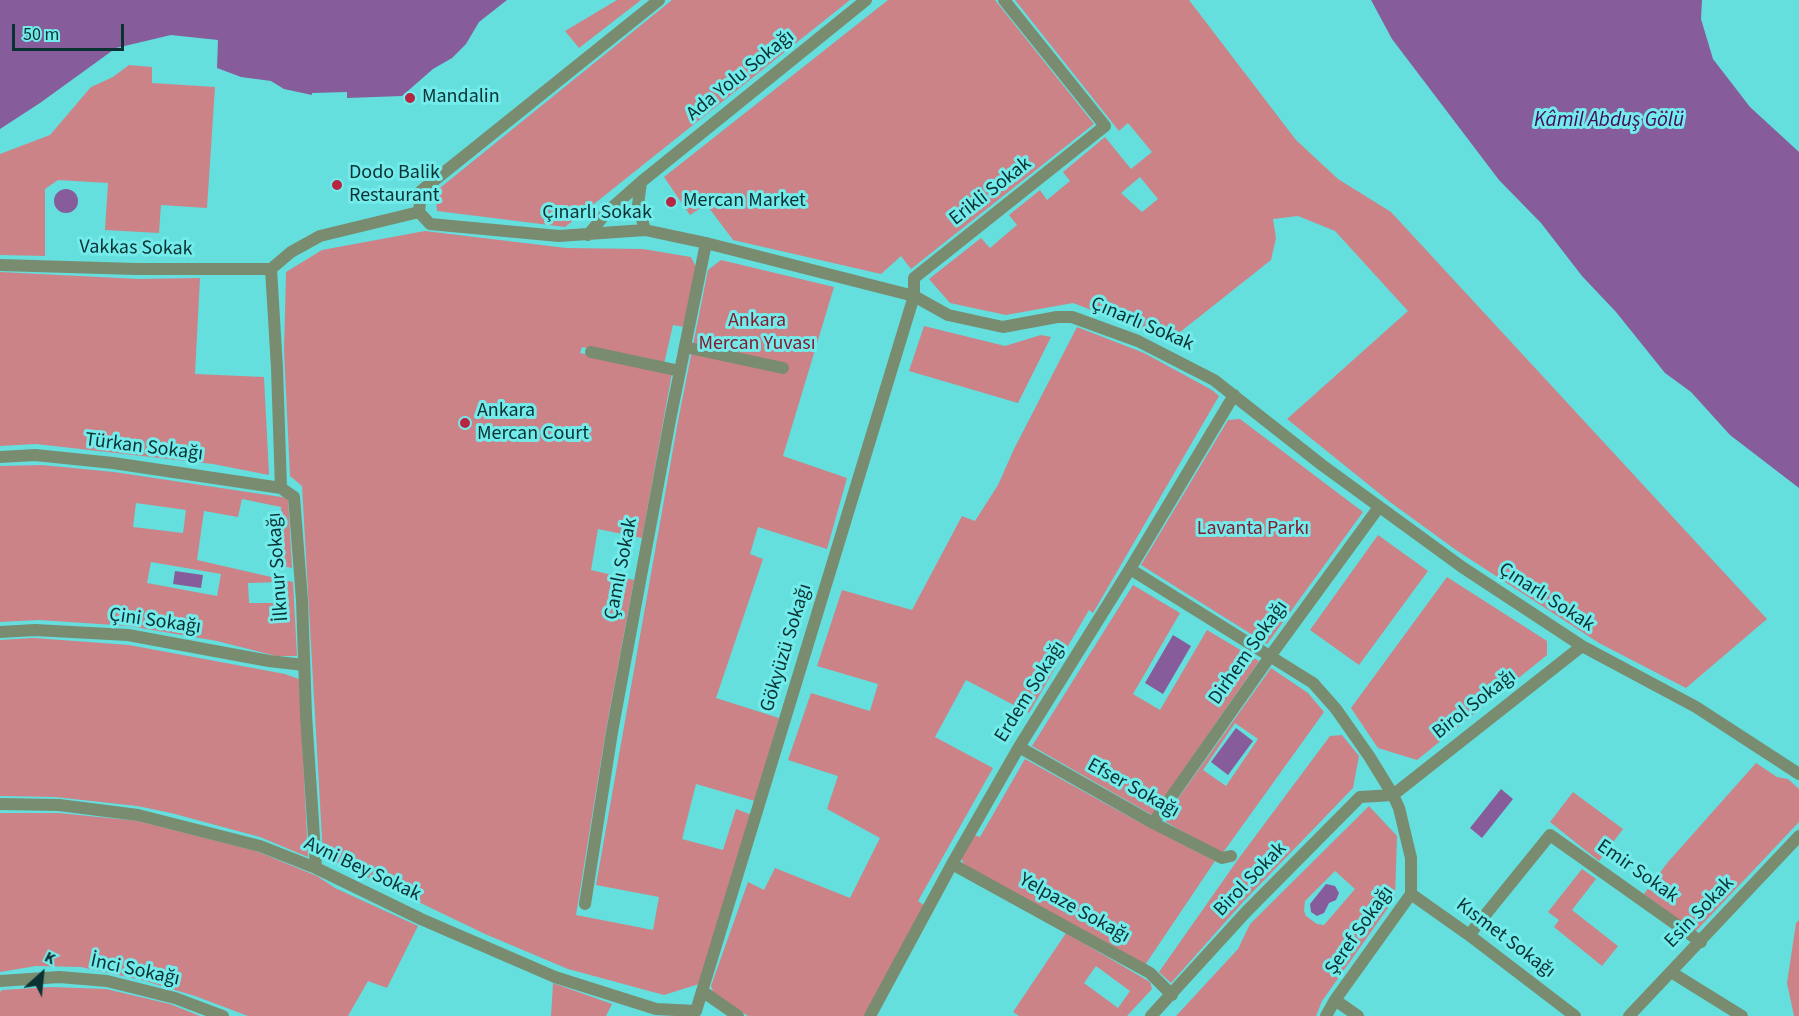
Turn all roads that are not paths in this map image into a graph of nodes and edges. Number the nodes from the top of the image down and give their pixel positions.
1 (659, 0) edge
2 (866, 0) edge
3 (1004, 0) edge
4 (641, 182) junction
5 (419, 212) junction
6 (645, 230) junction
7 (588, 234) junction
8 (706, 243) junction
9 (0, 265) edge
10 (271, 269) junction
11 (914, 296) junction
12 (685, 347) junction
13 (591, 352) dead end
14 (783, 368) dead end
15 (680, 371) junction
16 (1234, 395) junction
17 (0, 457) edge
18 (282, 488) junction
19 (1379, 507) junction
20 (1130, 569) junction
21 (0, 632) edge
22 (1582, 646) junction
23 (1271, 655) junction
24 (304, 665) junction
25 (1019, 747) junction
26 (1799, 774) edge
27 (1393, 795) junction
28 (0, 804) edge
29 (1153, 823) junction
30 (1799, 836) edge
31 (1231, 856) dead end
32 (952, 864) junction
33 (316, 868) junction
34 (1411, 894) junction
35 (585, 904) dead end
36 (1469, 935) junction
37 (1701, 942) junction
38 (1671, 972) junction
39 (0, 981) edge
40 (702, 991) junction
41 (1172, 995) junction
42 (1335, 1000) junction
43 (697, 1013) edge
44 (223, 1016) edge
45 (738, 1016) edge
46 (870, 1016) edge
47 (1151, 1016) edge
48 (1326, 1016) edge
49 (1358, 1016) edge
50 (1575, 1016) edge
51 (1629, 1016) edge
52 (1742, 1016) edge

1 - 5 street
2 - 4 street, Ada Yolu Sokağı
3 - 11 street, Erikli Sokak
4 - 6 street
4 - 7 street, Ada Yolu Sokağı
5 - 7 street, Çınarlı Sokak
5 - 10 street
6 - 7 street, Çınarlı Sokak
6 - 8 street, Çınarlı Sokak
8 - 11 street, Çınarlı Sokak
8 - 12 street, Çamlı Sokak
9 - 10 street, Vakkas Sokak
10 - 18 street, İlknur Sokağı
11 - 16 street, Çınarlı Sokak
11 - 40 street, Gökyüzü Sokağı
12 - 14 street
12 - 15 street, Çamlı Sokak
13 - 15 street
15 - 35 street, Çamlı Sokak
16 - 19 street, Çınarlı Sokak
16 - 20 street, Erdem Sokağı
17 - 18 street, Türkan Sokağı
18 - 24 street, İlknur Sokağı
19 - 22 street, Çınarlı Sokak
19 - 23 street, Dirhem Sokağı
20 - 23 street, Şeref Sokağı
20 - 25 street, Erdem Sokağı
21 - 24 street, Çini Sokağı
22 - 26 street, Çınarlı Sokak
22 - 27 street, Birol Sokağı
23 - 27 street, Şeref Sokağı
23 - 29 street, Dirhem Sokağı
24 - 33 street, İlknur Sokağı
25 - 29 street, Efser Sokağı
25 - 32 street, Erdem Sokağı
27 - 34 street, Şeref Sokağı
27 - 41 street, Birol Sokak
28 - 33 street, Avni Bey Sokak
29 - 31 street, Efser Sokağı
30 - 37 street, Esin Sokak
32 - 41 street, Yelpaze Sokağı
32 - 46 street, Erdem Sokağı
33 - 43 street, Avni Bey Sokak
34 - 36 street, Kısmet Sokağı
34 - 42 street, Şeref Sokağı
36 - 37 street, Emir Sokak
36 - 50 street, Kısmet Sokağı
37 - 38 street, Esin Sokak
38 - 51 street, Esin Sokak
38 - 52 street
39 - 44 street, İnci Sokağı
40 - 43 street, Gökyüzü Sokağı
40 - 45 street
41 - 47 street, Birol Sokak
42 - 48 street, Şeref Sokağı
42 - 49 street

